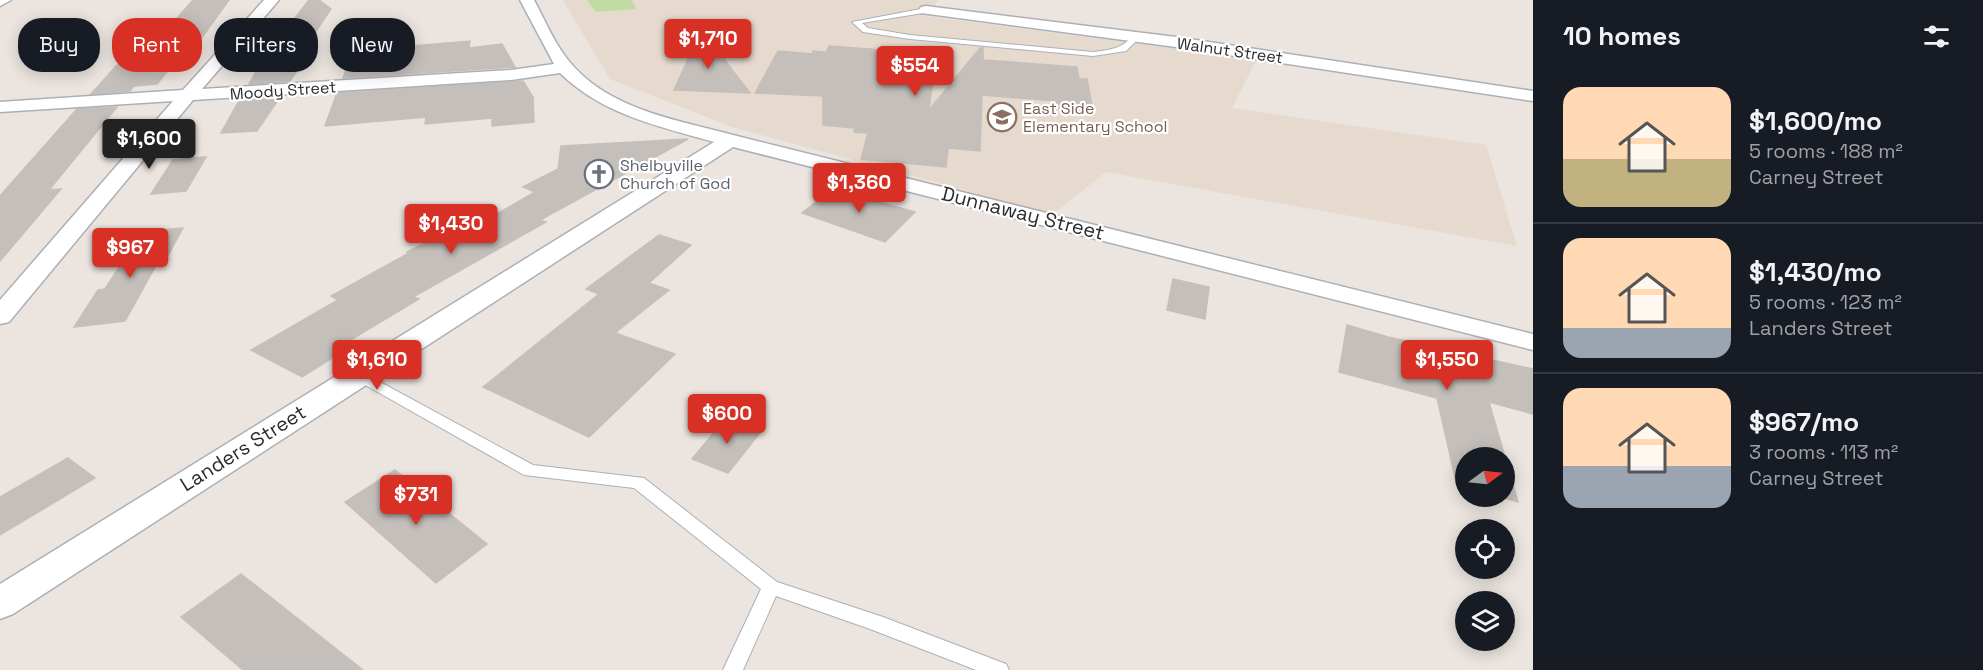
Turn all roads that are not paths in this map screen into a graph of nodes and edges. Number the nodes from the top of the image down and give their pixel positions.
1 (272, 0) edge
2 (527, 0) edge
3 (948, 0) edge
4 (926, 10) junction
5 (1136, 37) junction
6 (565, 67) junction
7 (187, 96) junction
8 (1533, 96) edge
9 (0, 107) edge
10 (730, 140) junction
11 (0, 316) edge
12 (1533, 342) edge
13 (358, 375) junction
14 (771, 587) junction
15 (0, 603) edge
16 (733, 670) edge
17 (999, 670) edge

1 - 7 street
2 - 6 street, Dunnaway Street
3 - 4 street
4 - 5 street, Walnut Street
4 - 5 lane
5 - 8 street, Walnut Street
6 - 7 street, Moody Street
6 - 10 street, Dunnaway Street
7 - 9 street, Moody Street
7 - 11 street
10 - 12 street, Dunnaway Street
10 - 13 street, Landers Street
13 - 14 lane
13 - 15 street, Landers Street
14 - 16 lane
14 - 17 lane

